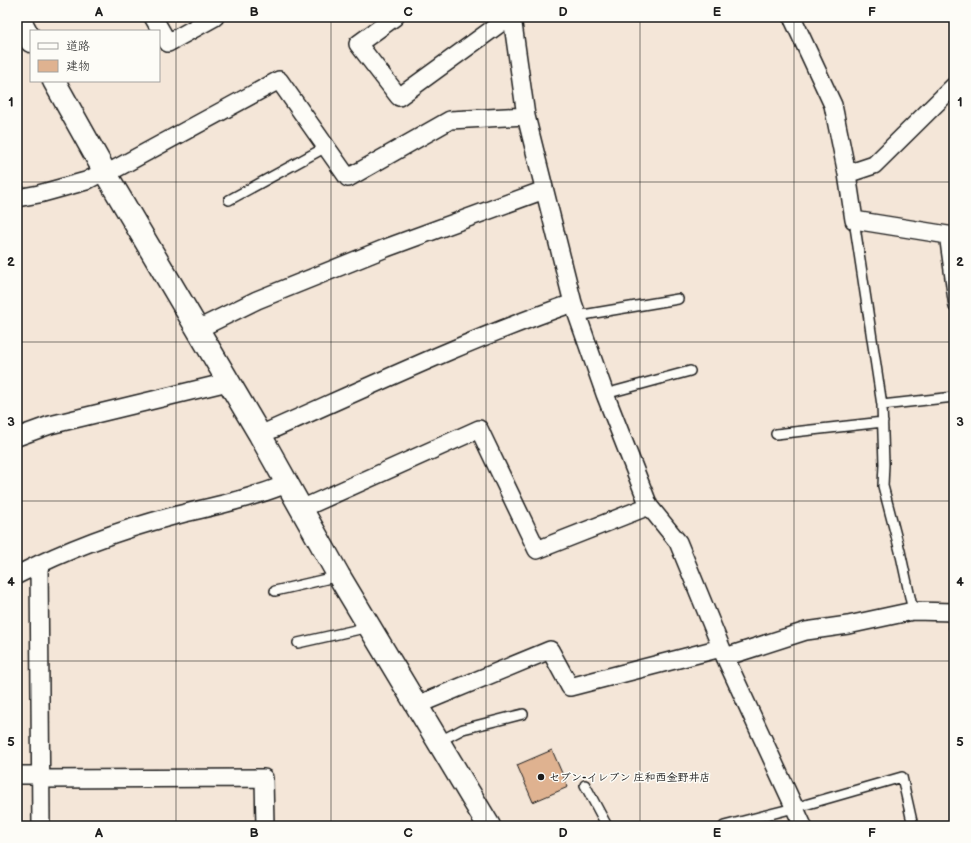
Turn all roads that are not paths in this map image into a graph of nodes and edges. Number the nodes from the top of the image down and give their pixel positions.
1 (153, 17) edge
2 (215, 17) edge
3 (395, 17) edge
4 (509, 17) edge
5 (512, 17) edge
6 (792, 17) edge
7 (20, 18) edge
8 (30, 39) edge
9 (55, 82) edge
10 (954, 86) edge
11 (526, 116) junction
12 (326, 147) junction
13 (105, 173) junction
14 (847, 174) junction
15 (544, 190) junction
16 (17, 198) edge
17 (229, 200) dead end
18 (854, 220) junction
19 (949, 235) edge
20 (678, 299) dead end
21 (954, 307) edge
22 (575, 309) junction
23 (198, 329) junction
24 (690, 371) dead end
25 (228, 382) junction
26 (605, 394) junction
27 (954, 397) edge
28 (882, 405) junction
29 (883, 422) junction
30 (776, 434) dead end
31 (260, 435) junction
32 (17, 437) edge
33 (287, 484) junction
34 (649, 506) junction
35 (301, 509) junction
36 (39, 564) junction
37 (17, 575) edge
38 (339, 576) junction
39 (275, 591) dead end
40 (913, 611) junction
41 (953, 617) edge
42 (369, 627) junction
43 (298, 643) dead end
44 (723, 652) junction
45 (417, 705) junction
46 (523, 714) dead end
47 (438, 742) junction
48 (17, 775) edge
49 (42, 777) junction
50 (585, 785) dead end
51 (794, 808) junction
52 (41, 826) edge
53 (265, 826) edge
54 (490, 826) edge
55 (607, 826) edge
56 (724, 826) edge
57 (803, 826) edge
58 (913, 826) edge

1 - 2 street
3 - 4 street
5 - 11 street
6 - 14 street
7 - 8 street
9 - 13 street
10 - 14 street
11 - 12 street
11 - 15 street
12 - 13 street
12 - 17 lane
13 - 16 street
13 - 23 street
14 - 18 street
15 - 22 street
15 - 23 street
18 - 19 street
18 - 28 lane
19 - 21 lane
20 - 22 lane
22 - 26 street
22 - 31 street
23 - 25 street
24 - 26 lane
25 - 31 street
25 - 32 street
26 - 34 street
27 - 28 lane
28 - 29 lane
29 - 30 lane
29 - 40 lane
31 - 33 street
33 - 35 street
33 - 36 street
34 - 35 street
34 - 44 street
35 - 38 street
36 - 37 street
36 - 49 street
38 - 39 lane
38 - 42 street
40 - 41 street
40 - 44 street
42 - 43 lane
42 - 45 street
44 - 45 street
44 - 51 street
45 - 47 street
46 - 47 lane
47 - 54 street
48 - 49 street
49 - 52 street
49 - 53 street
50 - 55 lane
51 - 56 lane
51 - 57 street
51 - 58 lane

